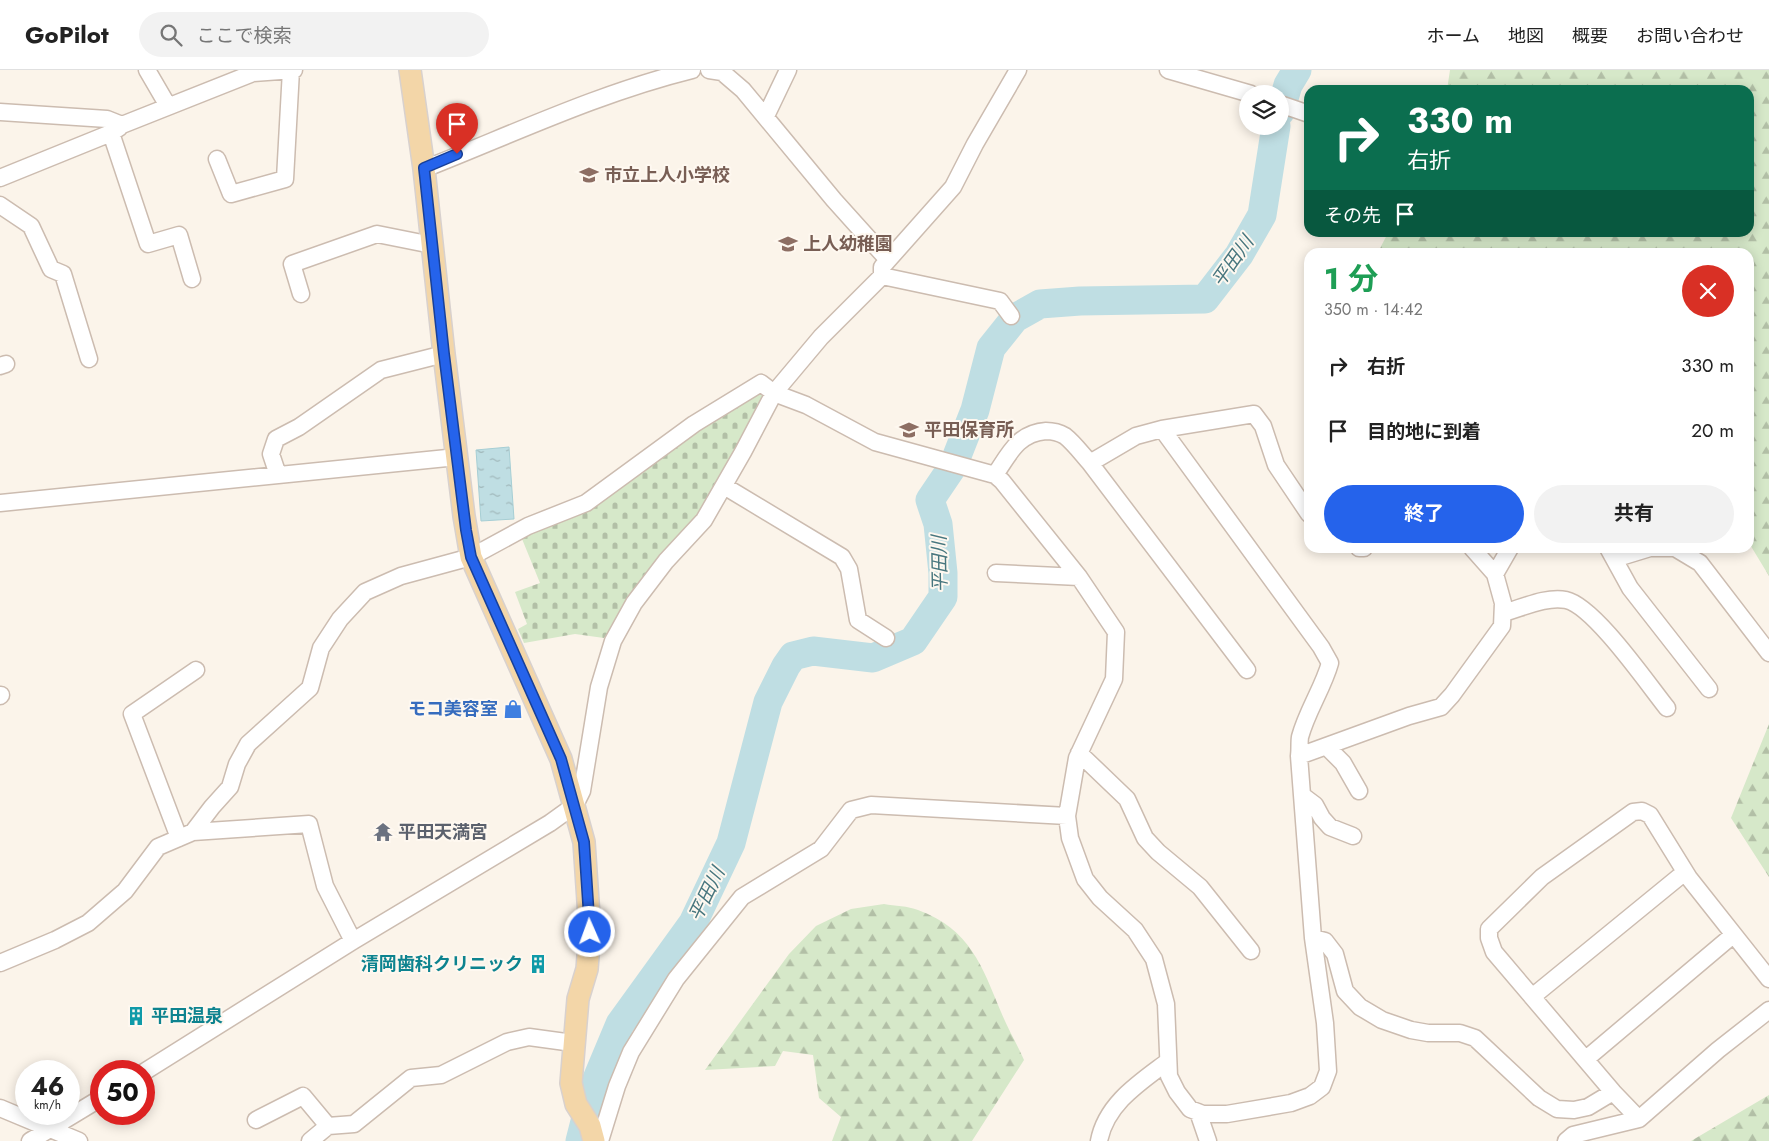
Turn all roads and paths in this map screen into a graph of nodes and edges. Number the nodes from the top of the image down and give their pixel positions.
1 (147, 70) edge
2 (290, 70) edge
3 (294, 70) edge
4 (410, 70) edge
5 (692, 70) edge
6 (709, 70) edge
7 (788, 70) edge
8 (1018, 70) edge
9 (1168, 70) edge
10 (252, 72) edge
11 (1239, 91) edge
12 (168, 106) junction
13 (1289, 107) edge
14 (0, 112) edge
15 (1304, 112) edge
16 (766, 116) junction
17 (117, 129) junction
18 (217, 159) dead end
19 (424, 168) junction
20 (0, 178) edge
21 (0, 205) edge
22 (432, 245) junction
23 (885, 268) junction
24 (192, 279) dead end
25 (301, 294) dead end
26 (1011, 316) dead end
27 (444, 354) junction
28 (89, 359) dead end
29 (774, 393) junction
30 (1162, 429) junction
31 (457, 457) junction
32 (1090, 462) junction
33 (278, 475) junction
34 (995, 475) junction
35 (724, 486) junction
36 (0, 503) edge
37 (1304, 507) edge
38 (1476, 553) edge
39 (1507, 553) edge
40 (1611, 553) edge
41 (1684, 553) edge
42 (471, 557) junction
43 (996, 573) dead end
44 (1494, 574) junction
45 (1079, 577) junction
46 (1503, 613) junction
47 (886, 638) dead end
48 (1769, 653) edge
49 (196, 670) dead end
50 (1247, 670) dead end
51 (1709, 689) dead end
52 (1667, 708) dead end
53 (1327, 747) junction
54 (1080, 753) junction
55 (1299, 756) junction
56 (1359, 791) dead end
57 (1303, 796) junction
58 (575, 806) junction
59 (1067, 816) junction
60 (186, 835) junction
61 (1352, 836) dead end
62 (1685, 872) junction
63 (1734, 935) junction
64 (1313, 938) junction
65 (353, 941) junction
66 (1251, 951) dead end
67 (0, 963) edge
68 (1769, 979) edge
69 (1532, 997) junction
70 (1769, 1010) edge
71 (573, 1043) junction
72 (1586, 1060) junction
73 (1167, 1062) junction
74 (155, 1065) edge
75 (1613, 1092) junction
76 (90, 1105) edge
77 (0, 1108) edge
78 (1198, 1112) junction
79 (1639, 1119) junction
80 (256, 1120) dead end
81 (328, 1126) junction
82 (50, 1130) junction
83 (595, 1136) edge
84 (30, 1141) edge
85 (79, 1141) edge
86 (310, 1141) edge
87 (1099, 1141) edge
88 (1208, 1141) edge
89 (1566, 1141) edge

1 - 12 street
2 - 3 street
2 - 10 street
2 - 18 street
4 - 19 main road
5 - 19 street
6 - 16 street
7 - 16 street
8 - 23 street
9 - 11 street
10 - 12 street
12 - 17 street
13 - 15 street
14 - 17 street
16 - 23 street
17 - 20 street
17 - 24 street
19 - 22 main road
21 - 28 street
22 - 25 street
22 - 27 main road
23 - 26 street
23 - 29 street
27 - 31 main road
27 - 33 street
29 - 34 street
29 - 35 street
29 - 42 street
30 - 32 street
30 - 37 street
30 - 55 street
31 - 33 street
31 - 42 main road
32 - 34 street
32 - 50 street
33 - 36 street
34 - 45 street
35 - 47 street
35 - 58 street
38 - 44 street
39 - 44 street
40 - 51 street
41 - 48 street
42 - 58 main road
42 - 60 street
43 - 45 street
44 - 46 street
45 - 54 street
46 - 52 street
46 - 53 street
49 - 60 street
53 - 55 street
53 - 56 street
54 - 59 street
54 - 66 street
55 - 57 street
57 - 61 street
57 - 64 street
58 - 65 street
58 - 71 main road
59 - 73 street
59 - 83 street
60 - 65 street
60 - 67 street
62 - 63 street
62 - 69 street
62 - 69 street
63 - 68 street
63 - 72 street
64 - 75 street
64 - 78 street
65 - 74 street
69 - 72 street
70 - 79 street
71 - 81 street
71 - 83 main road
72 - 75 street
73 - 78 street
73 - 87 street
75 - 79 street
76 - 82 street
77 - 82 street
78 - 88 street
79 - 89 street
80 - 81 street
81 - 86 street
82 - 84 street
82 - 85 street

